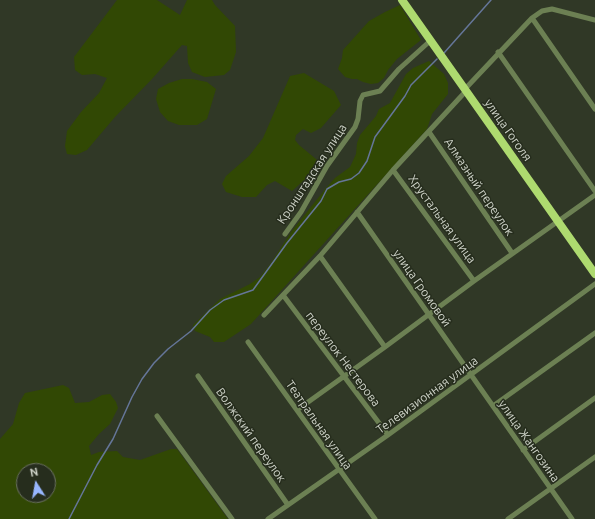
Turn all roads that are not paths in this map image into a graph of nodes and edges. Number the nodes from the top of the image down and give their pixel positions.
1 (402, 0) edge
2 (532, 18) junction
3 (593, 20) edge
4 (595, 26) edge
5 (430, 41) junction
6 (498, 52) junction
7 (466, 90) junction
8 (595, 109) edge
9 (429, 132) junction
10 (394, 170) junction
11 (595, 191) edge
12 (595, 195) edge
13 (357, 212) junction
14 (557, 222) junction
15 (285, 234) dead end
16 (512, 253) junction
17 (320, 256) junction
18 (595, 274) edge
19 (474, 281) junction
20 (595, 284) edge
21 (283, 295) junction
22 (428, 314) junction
23 (264, 315) dead end
24 (595, 333) edge
25 (248, 342) dead end
26 (385, 347) junction
27 (471, 375) junction
28 (198, 376) dead end
29 (343, 377) junction
30 (595, 398) edge
31 (493, 406) junction
32 (297, 410) junction
33 (157, 416) dead end
34 (388, 435) junction
35 (522, 450) junction
36 (595, 457) edge
37 (338, 469) junction
38 (550, 488) junction
39 (288, 505) junction
40 (232, 519) edge
41 (268, 519) edge
42 (375, 519) edge
43 (508, 519) edge
44 (572, 519) edge

1 - 5 highway, улица Гоголя
2 - 3 street
2 - 6 street
2 - 8 street
3 - 4 street
5 - 7 highway, улица Гоголя
5 - 15 street, Кронштадская улица
6 - 7 street
6 - 11 street
7 - 9 street
7 - 14 highway, улица Гоголя
9 - 10 street
9 - 16 street, Алмазный переулок
10 - 13 street
10 - 19 street, Хрустальная улица
12 - 14 street
13 - 17 street
13 - 22 street, улица Громовой
14 - 16 street
14 - 18 highway, улица Гоголя
16 - 19 street
17 - 21 street
17 - 26 street
19 - 22 street
20 - 27 street, Телевизионная улица
21 - 23 street
21 - 29 street, переулок Нестерова
22 - 26 street
22 - 27 street, улица Громовой
24 - 31 street
25 - 32 street, Театральная улица
26 - 29 street
27 - 31 street, улица Жангозина
27 - 34 street, Телевизионная улица
28 - 39 street, Волжский переулок
29 - 32 street
29 - 34 street, переулок Нестерова
30 - 35 street
31 - 35 street, улица Жангозина
32 - 37 street, Театральная улица
33 - 40 street
34 - 37 street, Телевизионная улица
35 - 38 street, улица Жангозина
36 - 38 street
37 - 39 street, Телевизионная улица
37 - 42 street, Театральная улица
38 - 43 street
38 - 44 street, улица Жангозина
39 - 41 street, Телевизионная улица

